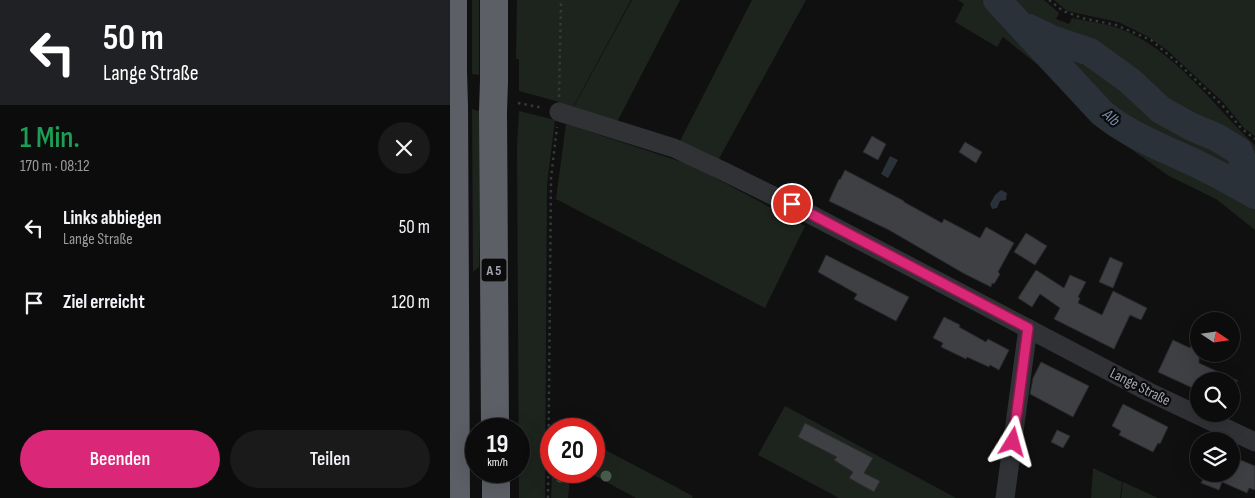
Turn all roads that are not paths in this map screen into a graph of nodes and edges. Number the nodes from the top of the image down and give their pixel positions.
1 (453, 0) edge
2 (494, 0) edge
3 (559, 112) road end
4 (1028, 328) junction
5 (495, 418) edge
6 (1255, 442) edge
7 (496, 483) edge
8 (456, 498) edge
9 (496, 498) edge
10 (1005, 498) edge

1 - 8 highway, bridge
2 - 5 highway, A 5, bridge
3 - 4 street, Lange Straße
4 - 6 street, Lange Straße
4 - 10 street
7 - 9 highway

